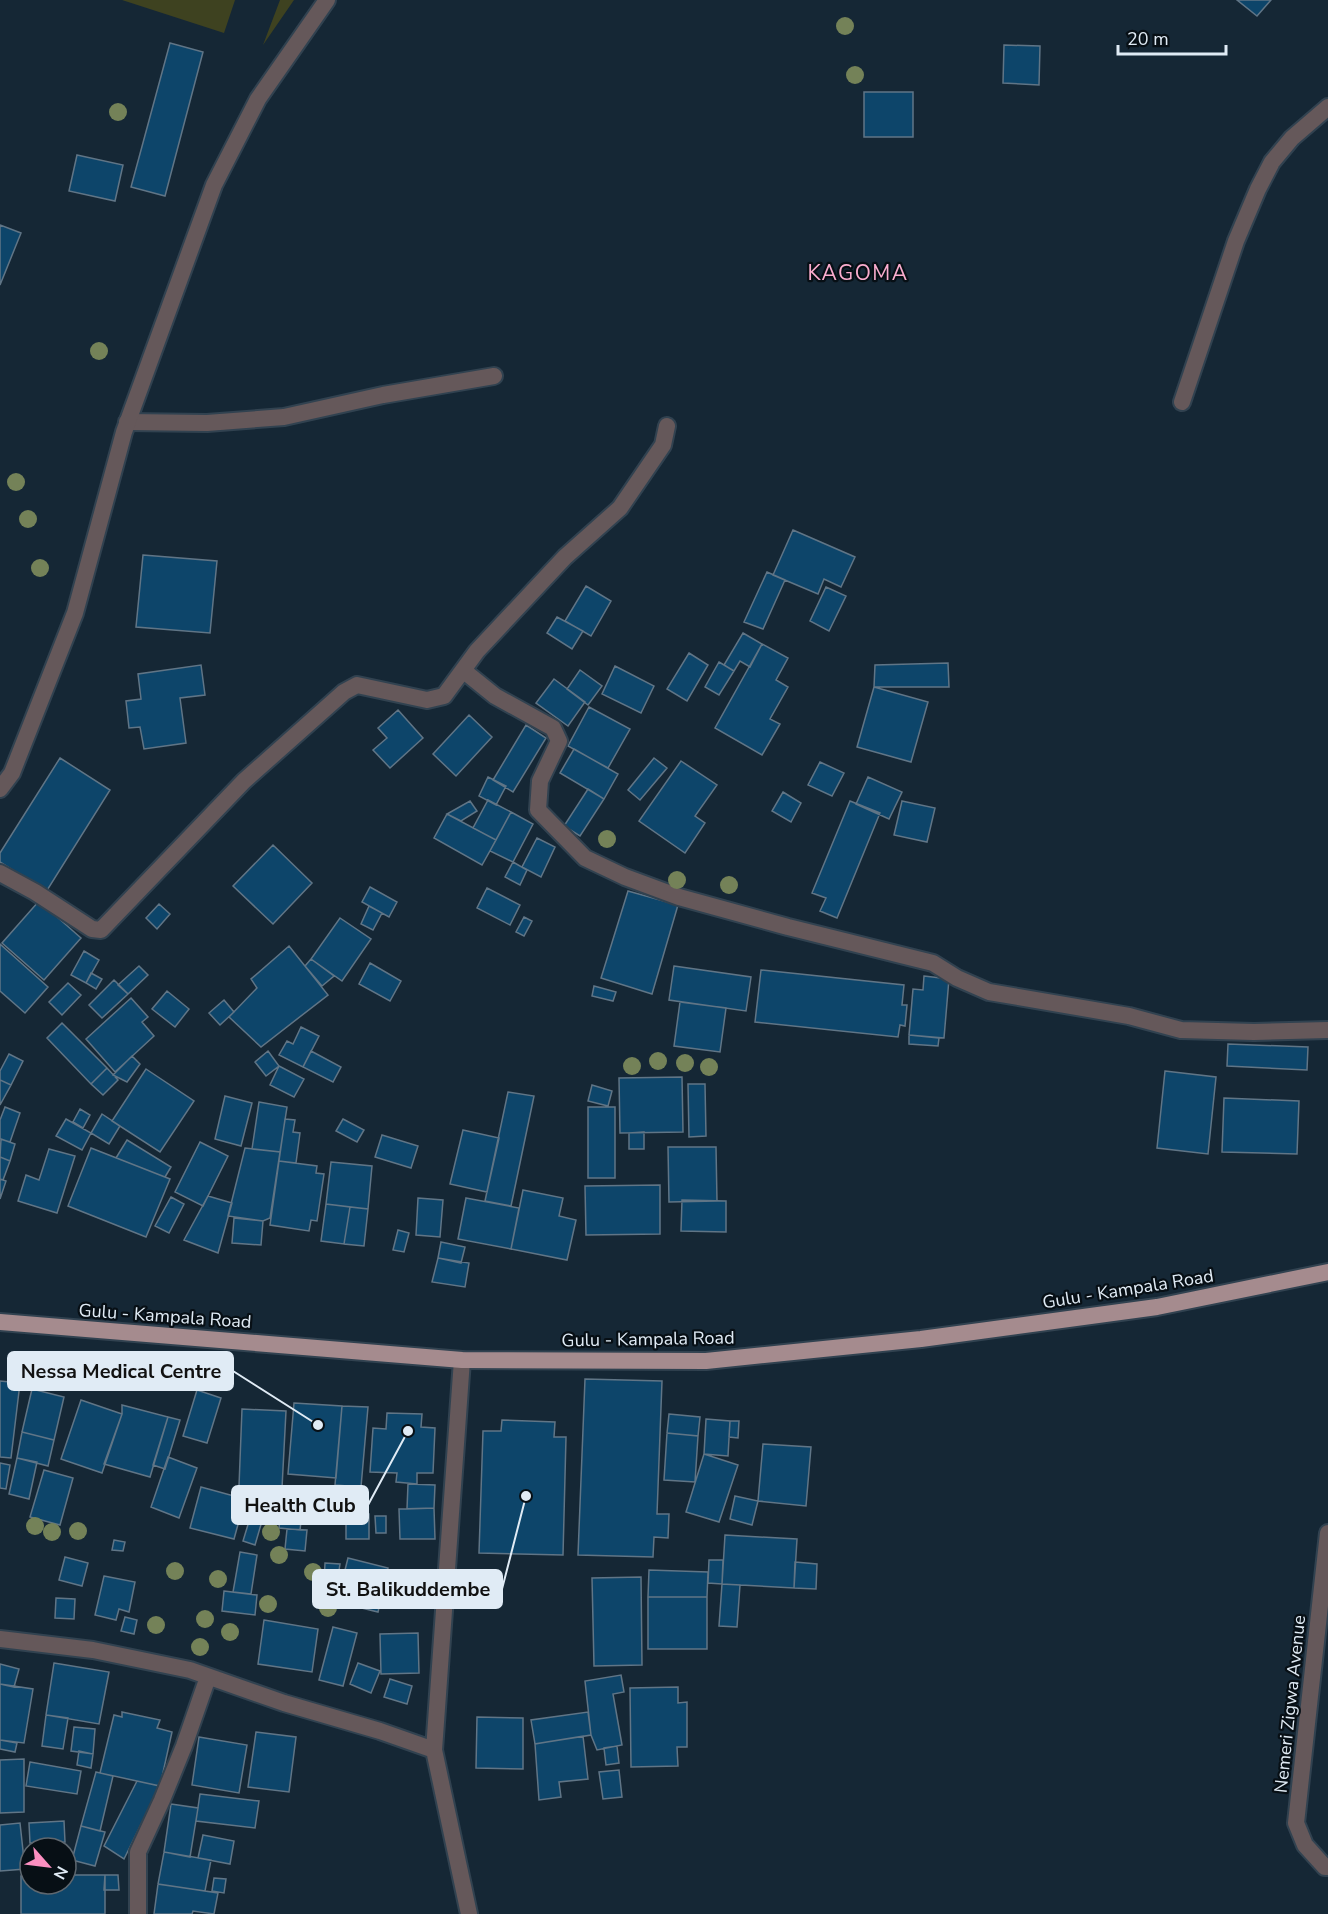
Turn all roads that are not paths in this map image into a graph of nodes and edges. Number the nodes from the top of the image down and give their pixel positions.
1 (327, 0) edge
2 (1328, 107) edge
3 (494, 376) dead end
4 (1182, 402) dead end
5 (127, 422) junction
6 (668, 426) dead end
7 (464, 670) junction
8 (0, 789) edge
9 (0, 873) edge
10 (1328, 1030) edge
11 (1328, 1272) edge
12 (0, 1322) edge
13 (462, 1360) junction
14 (1328, 1533) edge
15 (0, 1639) edge
16 (208, 1677) junction
17 (434, 1750) junction
18 (1328, 1867) edge
19 (138, 1914) edge
20 (469, 1914) edge

1 - 5 street
2 - 4 street
3 - 5 street
5 - 8 street
6 - 7 street
7 - 9 street
7 - 10 street
11 - 13 main road, Gulu - Kampala Road
12 - 13 main road, Gulu - Kampala Road
13 - 17 street
14 - 18 street, Nemeri Zigwa Avenue
15 - 16 street
16 - 17 street
16 - 19 street
17 - 20 street

